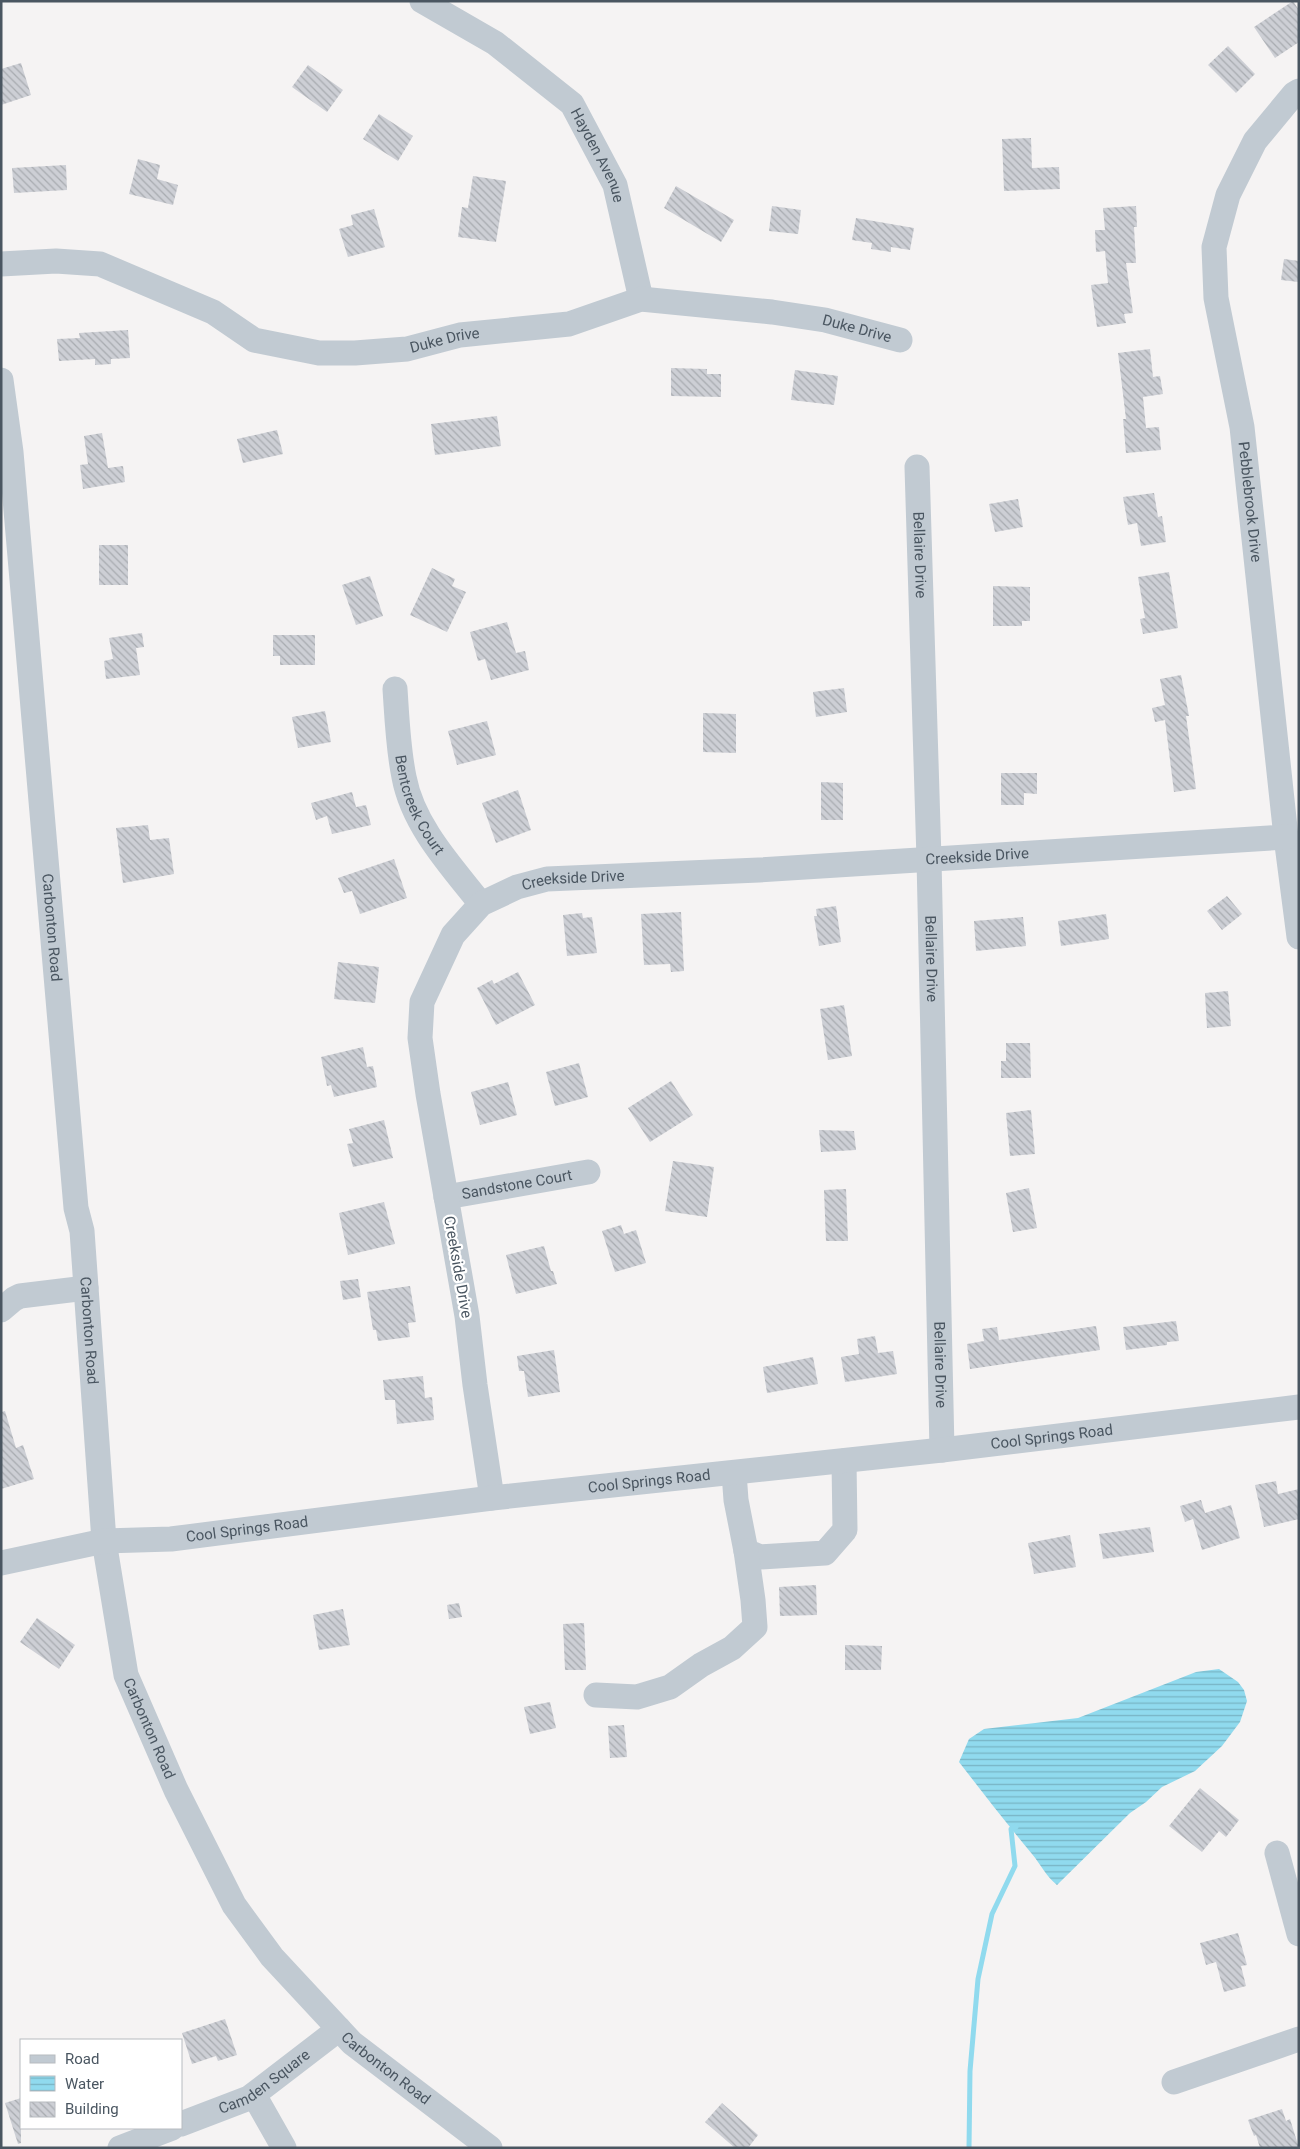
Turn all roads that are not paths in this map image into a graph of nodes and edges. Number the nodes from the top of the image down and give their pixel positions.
1 (422, 1) edge
2 (1299, 91) edge
3 (1, 264) edge
4 (641, 299) junction
5 (900, 340) dead end
6 (1, 380) edge
7 (917, 467) dead end
8 (395, 689) dead end
9 (1286, 837) junction
10 (929, 859) junction
11 (481, 904) junction
12 (1299, 937) edge
13 (588, 1172) dead end
14 (446, 1197) junction
15 (86, 1288) junction
16 (1, 1310) edge
17 (1299, 1407) edge
18 (942, 1450) junction
19 (844, 1461) junction
20 (734, 1472) junction
21 (492, 1498) junction
22 (104, 1541) junction
23 (746, 1551) junction
24 (1, 1563) edge
25 (596, 1695) dead end
26 (1277, 1853) dead end
27 (1299, 1934) edge
28 (339, 2030) junction
29 (1299, 2039) edge
30 (1174, 2082) dead end
31 (254, 2095) junction
32 (182, 2124) edge
33 (169, 2129) edge
34 (120, 2148) edge
35 (284, 2148) edge
36 (490, 2148) edge

1 - 4 street, Hayden Avenue
2 - 9 street, Pebblebrook Drive
3 - 4 street, Duke Drive
4 - 5 street, Duke Drive
6 - 15 street, Carbonton Road
7 - 10 street, Bellaire Drive
8 - 11 street, Bentcreek Court
9 - 10 street, Creekside Drive
9 - 12 street, Pebblebrook Drive
10 - 11 street, Creekside Drive
10 - 18 street, Bellaire Drive
11 - 14 street, Creekside Drive
13 - 14 street, Sandstone Court
14 - 21 street, Creekside Drive
15 - 16 street
15 - 22 street, Carbonton Road
17 - 18 street, Cool Springs Road
18 - 19 street, Cool Springs Road
19 - 20 street, Cool Springs Road
19 - 23 street
20 - 21 street, Cool Springs Road
20 - 23 street
21 - 22 street, Cool Springs Road
22 - 24 street, Cool Springs Road
22 - 28 street, Carbonton Road
23 - 25 street
26 - 27 street
28 - 31 street, Camden Square
28 - 36 street, Carbonton Road
29 - 30 street
31 - 32 street, Camden Square
31 - 35 street
33 - 34 street

